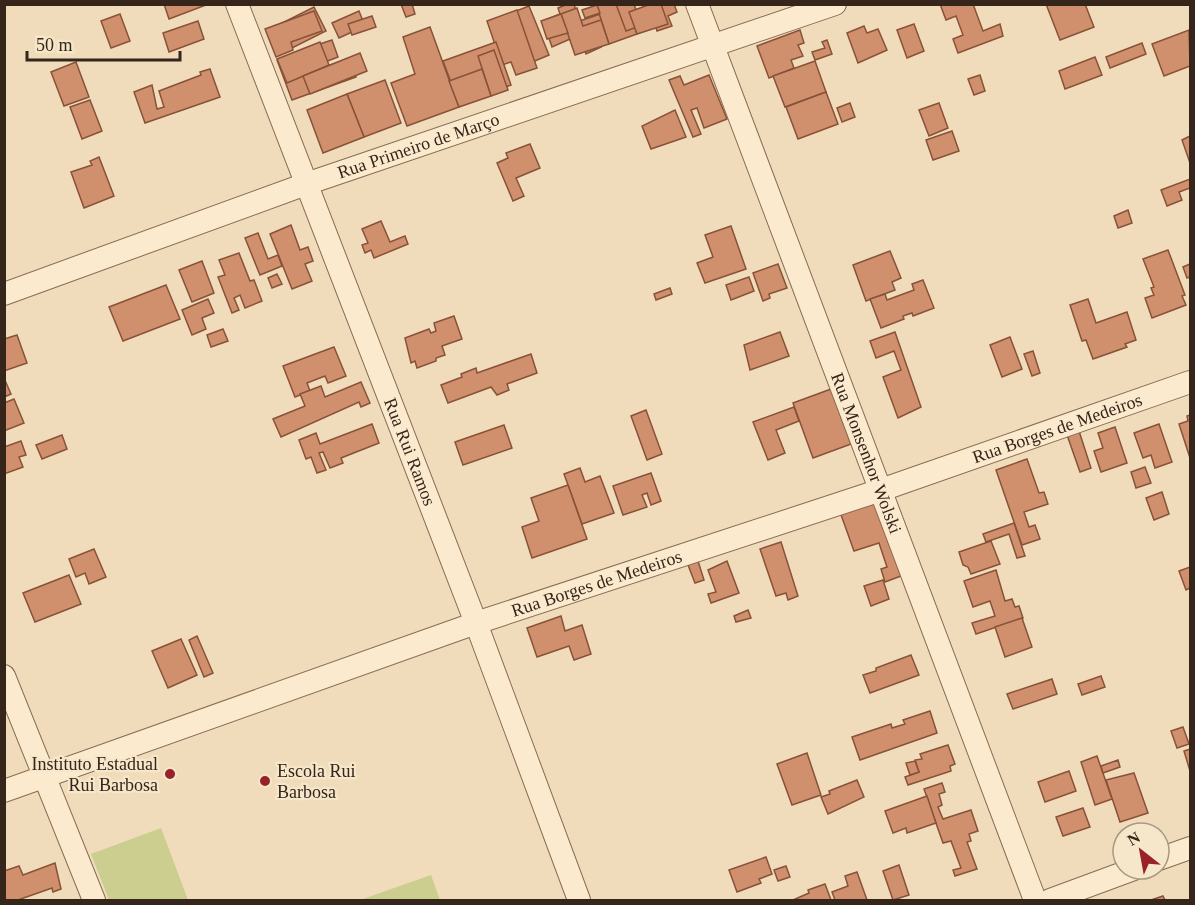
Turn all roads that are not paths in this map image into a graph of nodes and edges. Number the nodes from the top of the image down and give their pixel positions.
1 (237, 4) edge
2 (697, 4) edge
3 (835, 4) edge
4 (714, 48) junction
5 (306, 184) junction
6 (4, 294) edge
7 (1191, 382) edge
8 (881, 490) junction
9 (476, 623) junction
10 (4, 676) edge
11 (44, 777) junction
12 (4, 791) edge
13 (1191, 848) edge
14 (1171, 856) edge
15 (1111, 877) edge
16 (94, 900) edge
17 (579, 900) edge
18 (1035, 900) edge
19 (1050, 900) edge

1 - 5 street, Rua Rui Ramos
2 - 4 street, Rua Monsenhor Wolski
3 - 4 street, Rua Primeiro de Março
4 - 5 street, Rua Primeiro de Março
4 - 8 street, Rua Monsenhor Wolski
5 - 6 street, Rua Primeiro de Março
5 - 9 street, Rua Rui Ramos
7 - 8 street, Rua Borges de Medeiros
8 - 9 street, Rua Borges de Medeiros
8 - 18 street, Rua Monsenhor Wolski
9 - 11 street, Rua Borges de Medeiros
9 - 17 street, Rua Rui Ramos
10 - 11 street
11 - 12 street, Rua Borges de Medeiros
11 - 16 street
13 - 14 street
15 - 19 street

